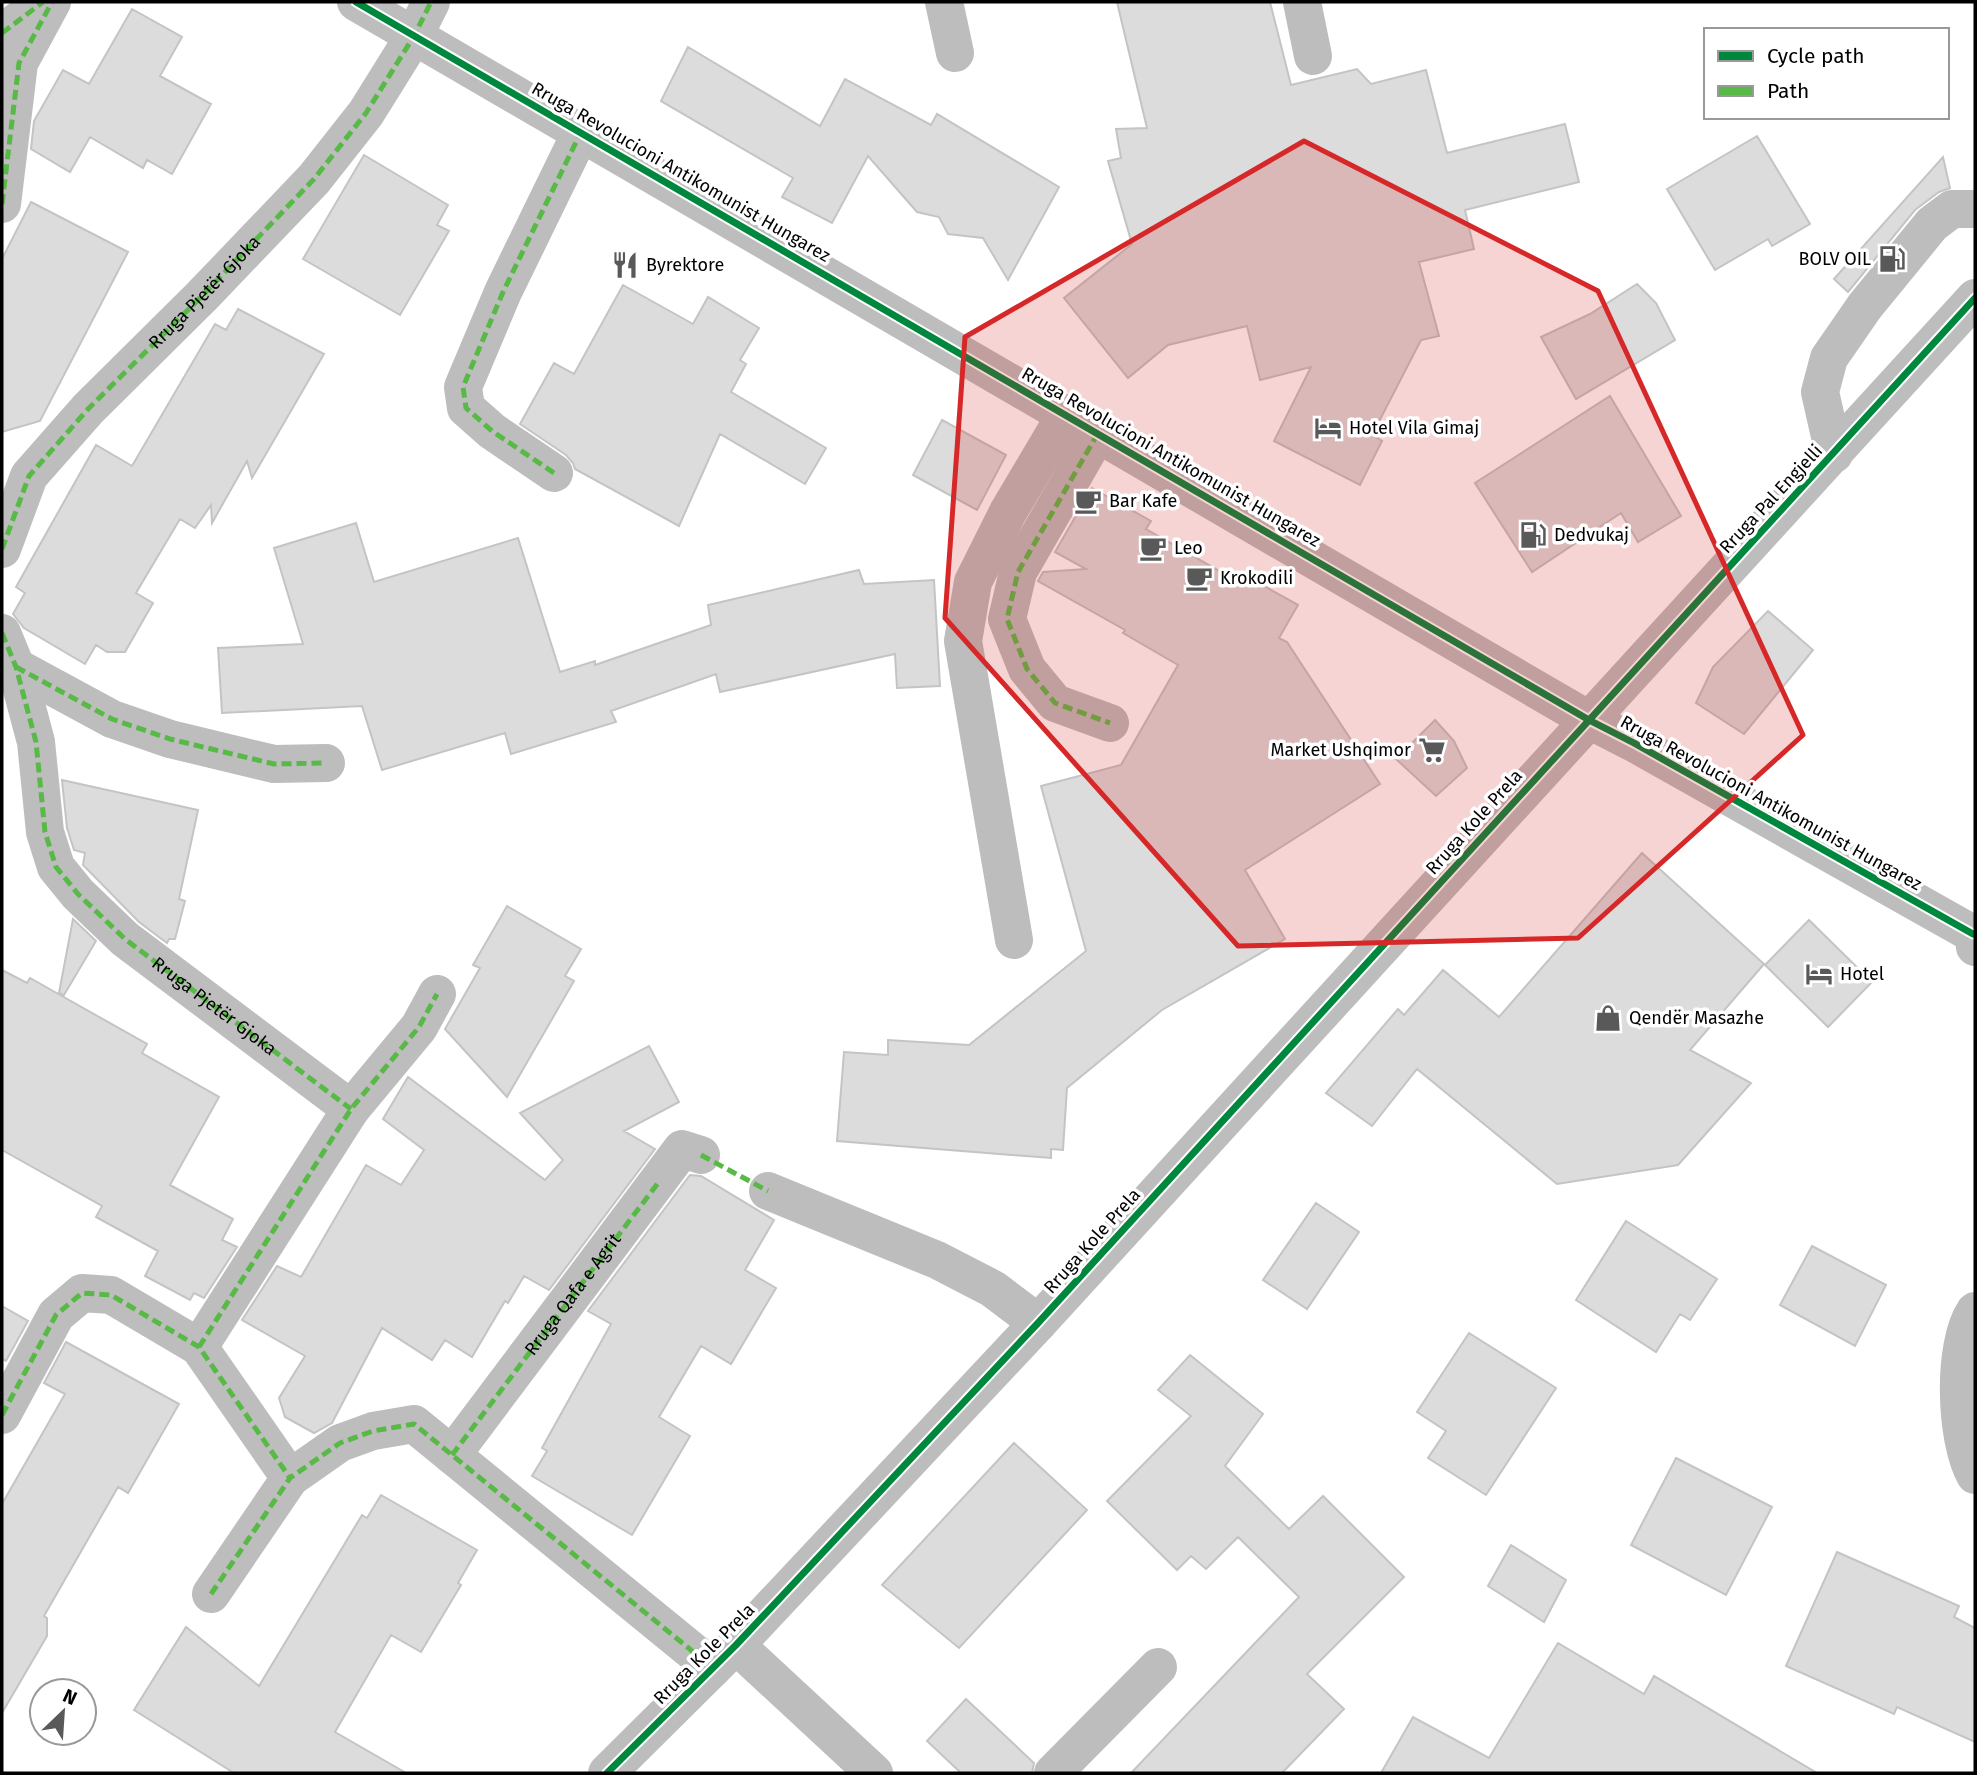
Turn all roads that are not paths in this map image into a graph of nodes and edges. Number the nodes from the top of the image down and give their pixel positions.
1 (43, 2) edge
2 (52, 2) edge
3 (356, 2) edge
4 (431, 2) edge
5 (944, 2) edge
6 (1302, 2) edge
7 (2, 33) edge
8 (414, 36) junction
9 (956, 53) dead end
10 (1313, 56) dead end
11 (581, 132) junction
12 (2, 204) edge
13 (1975, 209) edge
14 (1975, 298) edge
15 (1082, 424) junction
16 (1834, 454) junction
17 (554, 473) dead end
18 (2, 549) edge
19 (2, 633) edge
20 (16, 667) junction
21 (1589, 720) junction
22 (1110, 723) dead end
23 (326, 762) dead end
24 (1974, 938) edge
25 (1014, 940) dead end
26 (438, 994) dead end
27 (351, 1110) junction
28 (701, 1155) dead end
29 (768, 1191) dead end
30 (1975, 1311) edge
31 (1038, 1324) junction
32 (199, 1347) junction
33 (2, 1415) edge
34 (452, 1455) junction
35 (1975, 1475) edge
36 (290, 1478) junction
37 (211, 1594) dead end
38 (724, 1656) junction
39 (1158, 1667) dead end
40 (607, 1773) edge
41 (874, 1773) edge
42 (1053, 1773) edge

1 - 7 street
2 - 12 street
3 - 8 street, Rruga Revolucioni Antikomunist Hungarez
4 - 8 street
5 - 9 street
6 - 10 street
8 - 11 street, Rruga Revolucioni Antikomunist Hungarez
8 - 18 street, Rruga Pjetër Gjoka
11 - 15 street, Rruga Revolucioni Antikomunist Hungarez
11 - 17 street, Rruga Revolucioni Antikomunist Hungarez
13 - 16 street
14 - 16 street, Rruga Pal Engjelli
15 - 21 street, Rruga Revolucioni Antikomunist Hungarez
15 - 22 street, Rruga Revolucioni Antikomunist Hungarez
15 - 25 street, Rruga Revolucioni Antikomunist Hungarez
16 - 21 street, Rruga Pal Engjelli
19 - 20 street, Rruga Pjetër Gjoka
20 - 23 street
20 - 27 street, Rruga Pjetër Gjoka
21 - 24 street, Rruga Revolucioni Antikomunist Hungarez
21 - 31 street, Rruga Kole Prela
26 - 27 street
27 - 32 street
28 - 34 street, Rruga Qafa e Agrit
29 - 31 street
30 - 35 street
31 - 38 street, Rruga Kole Prela
32 - 33 street
32 - 36 street
34 - 36 street
34 - 38 street
36 - 37 street
38 - 40 street, Rruga Kole Prela
38 - 41 street
39 - 42 street

